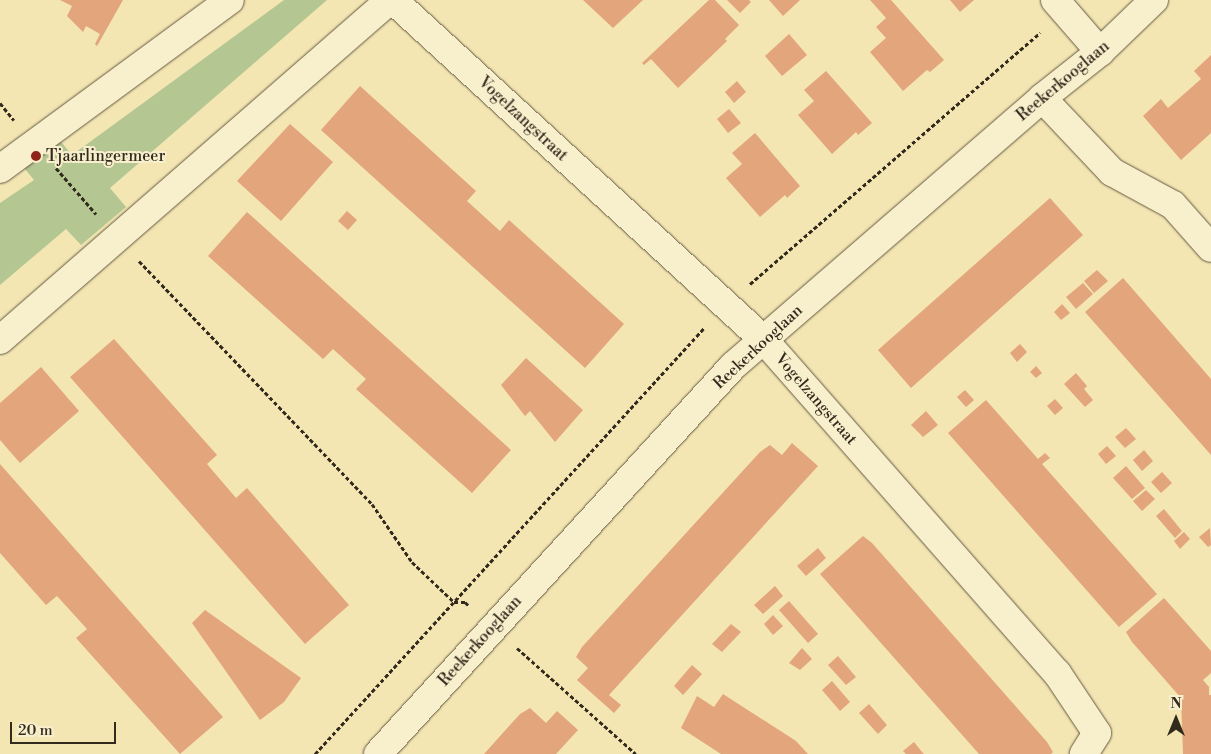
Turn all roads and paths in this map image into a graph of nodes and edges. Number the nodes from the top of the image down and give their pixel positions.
1 (230, 0) edge
2 (392, 0) edge
3 (1055, 0) edge
4 (1154, 0) edge
5 (1100, 52) junction
6 (1042, 98) junction
7 (0, 103) edge
8 (34, 144) junction
9 (0, 169) edge
10 (116, 238) junction
11 (1211, 248) edge
12 (0, 340) edge
13 (764, 340) junction
14 (494, 625) junction
15 (378, 754) edge
16 (636, 754) edge
17 (1084, 754) edge

1 - 8 street
2 - 10 street
2 - 13 street, Vogelzangstraat
3 - 5 street
4 - 5 street, Reekerkooglaan
5 - 6 street, Reekerkooglaan
6 - 11 street
6 - 13 street, Reekerkooglaan
7 - 8 path
8 - 9 street
8 - 10 path
10 - 12 street
10 - 14 path
13 - 14 street, Reekerkooglaan
13 - 17 street, Vogelzangstraat
14 - 15 street, Reekerkooglaan
14 - 16 path

